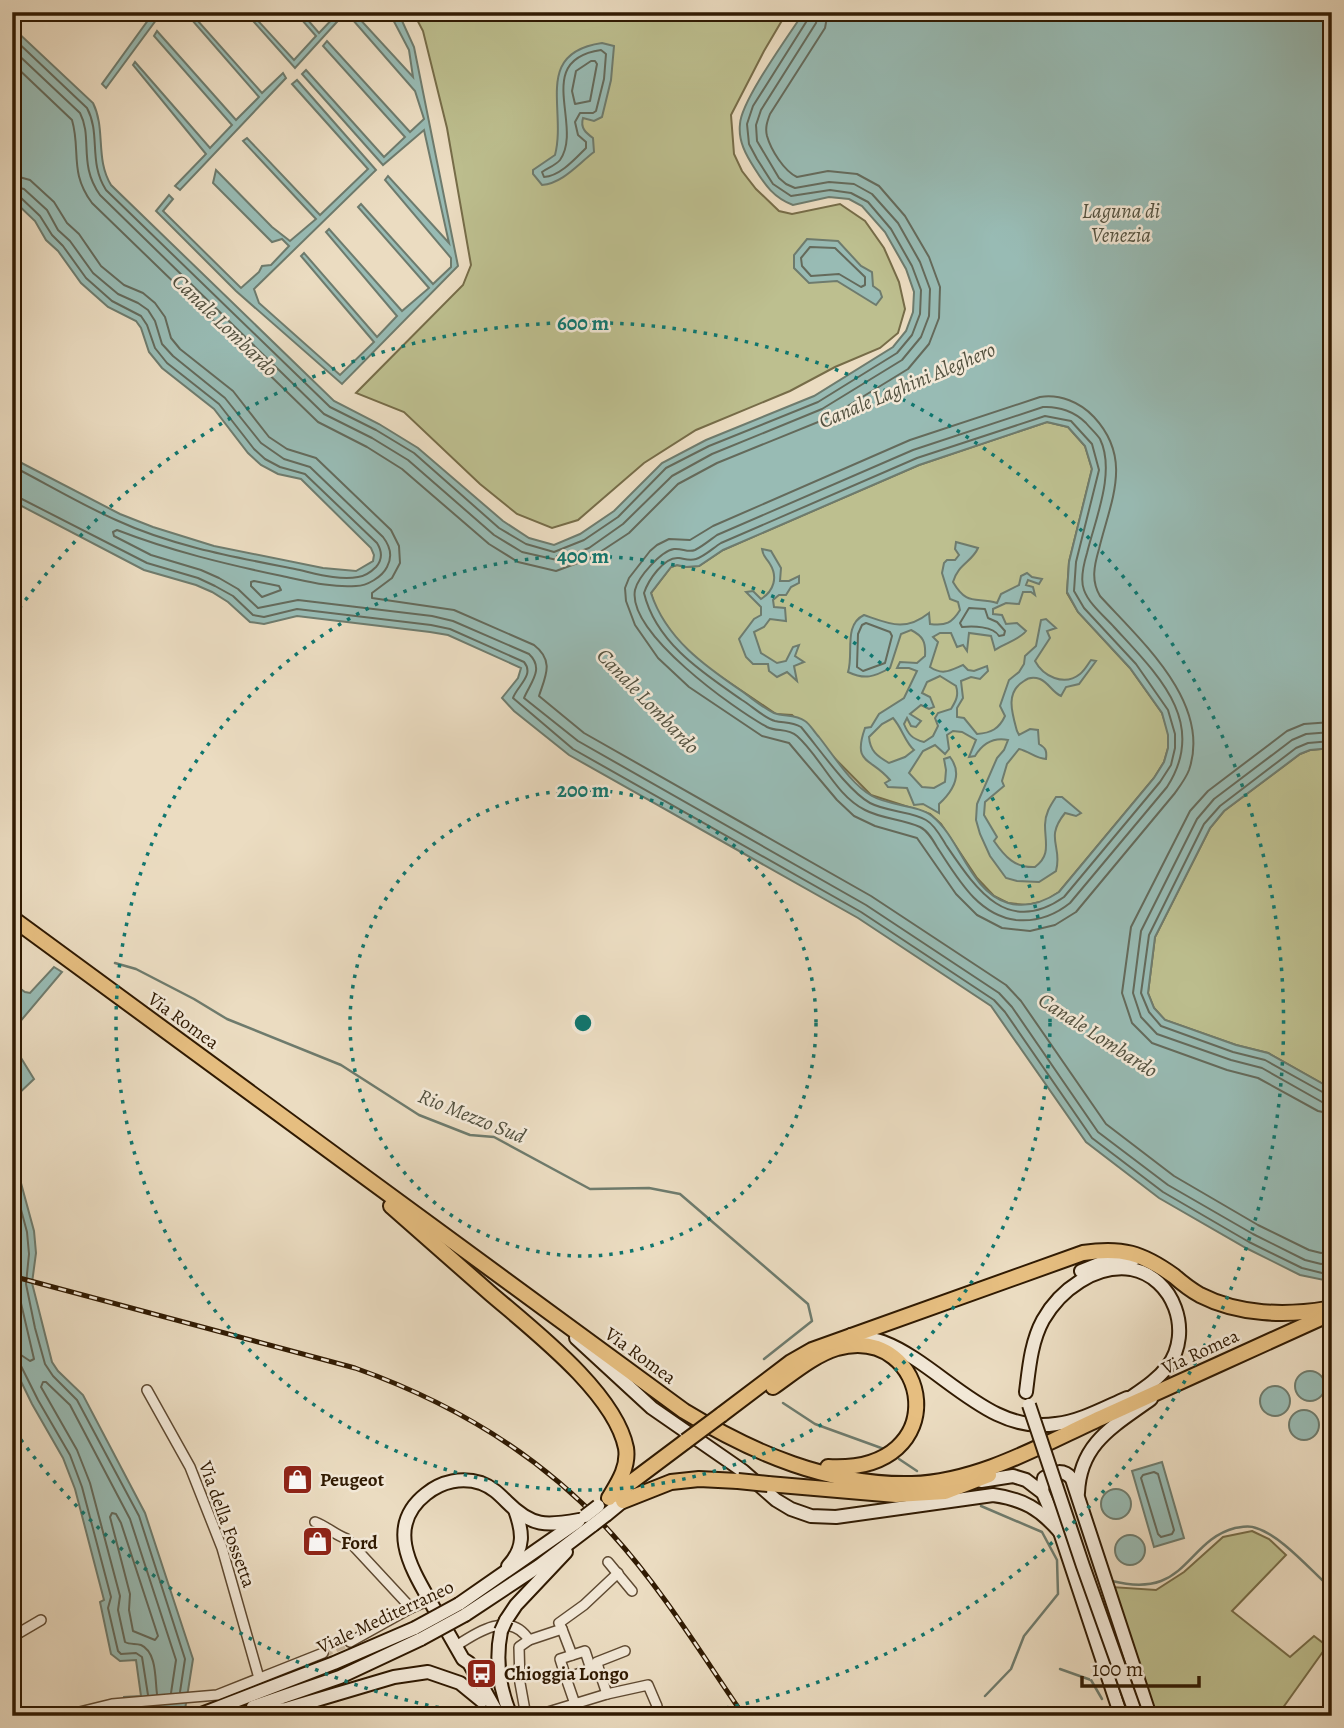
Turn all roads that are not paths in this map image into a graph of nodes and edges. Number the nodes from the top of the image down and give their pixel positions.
1 (12, 918) edge
2 (341, 1160) junction
3 (1158, 1265) junction
4 (543, 1307) junction
5 (1332, 1311) edge
6 (849, 1335) junction
7 (1168, 1387) junction
8 (147, 1390) dead end
9 (1137, 1394) junction
10 (1028, 1398) junction
11 (724, 1418) junction
12 (1094, 1421) junction
13 (1032, 1449) junction
14 (784, 1461) junction
15 (968, 1484) junction
16 (1042, 1492) junction
17 (1078, 1497) junction
18 (609, 1505) junction
19 (515, 1509) junction
20 (315, 1522) dead end
21 (585, 1523) junction
22 (1060, 1532) junction
23 (608, 1562) dead end
24 (618, 1573) junction
25 (495, 1581) junction
26 (632, 1591) dead end
27 (430, 1600) junction
28 (411, 1608) junction
29 (462, 1610) junction
30 (41, 1620) dead end
31 (562, 1629) junction
32 (418, 1633) junction
33 (12, 1637) edge
34 (529, 1640) junction
35 (350, 1642) tunnel mouth
36 (456, 1646) junction
37 (625, 1651) dead end
38 (323, 1653) tunnel mouth
39 (572, 1656) junction
40 (463, 1659) junction
41 (595, 1668) junction
42 (259, 1678) junction
43 (566, 1678) junction
44 (607, 1694) junction
45 (482, 1701) junction
46 (505, 1701) junction
47 (575, 1704) junction
48 (657, 1706) dead end
49 (1136, 1714) edge
50 (230, 1715) edge
51 (64, 1716) edge
52 (197, 1716) edge
53 (490, 1716) edge
54 (499, 1716) edge
55 (511, 1716) edge
56 (525, 1716) edge
57 (535, 1716) edge
58 (1121, 1716) edge
59 (1150, 1716) edge

1 - 2 main road, Via Romea
2 - 4 main road, Via Romea
2 - 18 main road
3 - 5 main road
3 - 6 main road
3 - 10 main road
4 - 14 main road, Via Romea
4 - 22 main road
5 - 7 main road, Via Romea
6 - 9 main road
6 - 11 main road
7 - 12 main road, Via Romea
7 - 17 main road
8 - 42 street, Via della Fossetta
9 - 10 main road
9 - 12 main road
10 - 49 main road, bridge
11 - 14 main road
11 - 18 main road
12 - 13 main road, Via Romea
13 - 14 main road, Via Romea
13 - 15 main road
15 - 16 main road
15 - 18 main road, bridge
16 - 17 main road
16 - 22 main road
17 - 59 main road
18 - 21 main road, Viale Mediterraneo, bridge
19 - 21 main road
19 - 25 main road
19 - 27 main road
20 - 28 street
21 - 25 main road, Viale Mediterraneo
21 - 29 main road, Viale Mediterraneo
21 - 46 main road
22 - 58 main road
23 - 24 street
24 - 26 street
24 - 31 street
25 - 29 main road, Viale Mediterraneo
27 - 28 street
27 - 36 main road
28 - 35 street
29 - 32 main road, Viale Mediterraneo, bridge
30 - 33 street
31 - 34 street
31 - 39 street
32 - 50 main road, Viale Mediterraneo
32 - 52 main road, Viale Mediterraneo
34 - 36 street
34 - 56 street
36 - 40 main road
37 - 41 street
38 - 42 street
39 - 41 street
39 - 43 street
40 - 45 main road
40 - 54 main road
41 - 43 street
41 - 44 street
42 - 51 street
43 - 47 street
44 - 47 street
44 - 48 street
45 - 50 main road
45 - 53 main road
46 - 55 main road
46 - 56 main road
47 - 57 street

